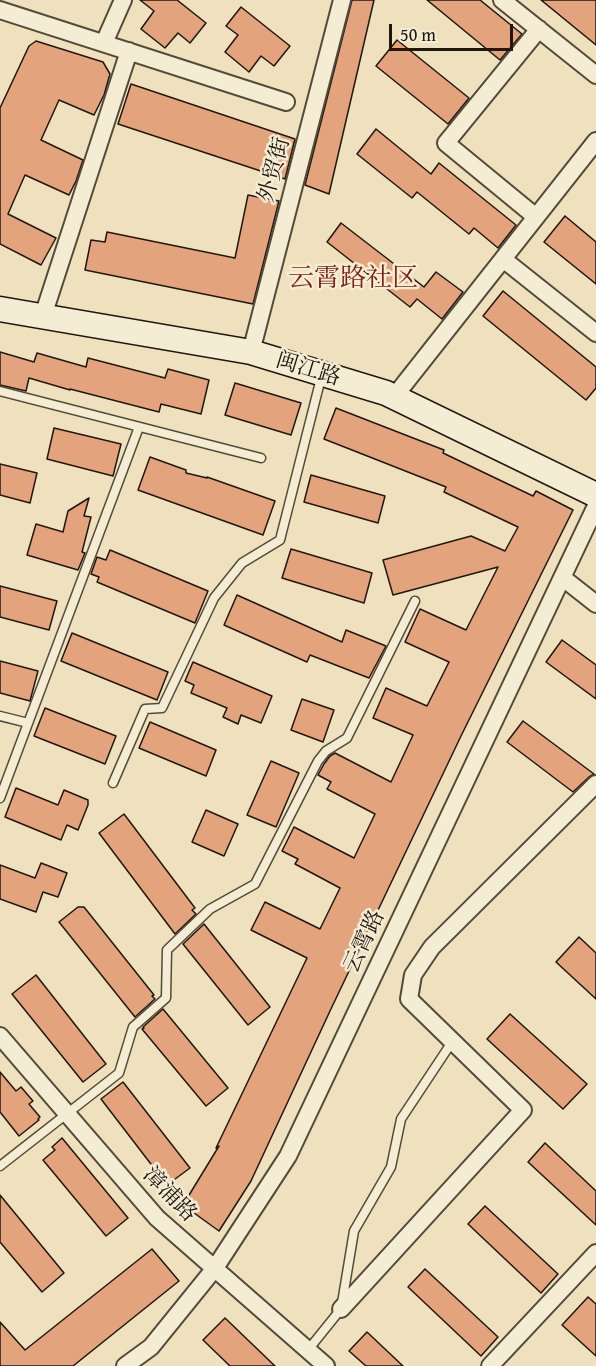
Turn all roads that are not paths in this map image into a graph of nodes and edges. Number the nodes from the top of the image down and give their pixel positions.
1 (123, 0) edge
2 (342, 0) edge
3 (502, 0) edge
4 (0, 10) edge
5 (539, 29) junction
6 (104, 43) junction
7 (129, 51) junction
8 (596, 75) edge
9 (286, 102) dead end
10 (596, 141) edge
11 (536, 217) junction
12 (503, 258) junction
13 (0, 309) edge
14 (43, 316) junction
15 (596, 333) edge
16 (251, 352) junction
17 (322, 374) junction
18 (0, 391) edge
19 (394, 397) junction
20 (139, 427) junction
21 (261, 458) dead end
22 (596, 495) edge
23 (596, 506) edge
24 (563, 578) junction
25 (415, 601) dead end
26 (596, 604) edge
27 (0, 716) edge
28 (28, 723) junction
29 (113, 783) dead end
30 (596, 784) edge
31 (0, 798) edge
32 (0, 1036) edge
33 (452, 1042) junction
34 (66, 1114) junction
35 (0, 1166) edge
36 (596, 1252) edge
37 (215, 1268) junction
38 (341, 1309) junction
39 (308, 1350) junction
40 (125, 1366) edge
41 (326, 1366) edge
42 (490, 1366) edge

1 - 6 street
2 - 16 street, 外贸街
3 - 5 street
4 - 6 street
5 - 8 street
5 - 11 street
6 - 7 street
7 - 9 street
7 - 14 street
10 - 11 street
11 - 12 street
12 - 15 street
12 - 19 street
13 - 14 street, 闽江路
14 - 16 street, 闽江路
16 - 17 street, 闽江路
17 - 19 street, 闽江路
17 - 29 lane
18 - 20 lane
19 - 22 street, 闽江路
20 - 21 lane
20 - 28 lane
23 - 24 street, 云霄路
24 - 26 street
24 - 37 street, 云霄路
25 - 34 lane
27 - 28 lane
28 - 31 lane
30 - 33 street
32 - 34 street, 漳浦路
33 - 38 lane
33 - 38 street
34 - 35 lane
34 - 37 street, 漳浦路
36 - 42 street
37 - 39 street, 漳浦路
37 - 40 street, 云霄路
38 - 39 lane
39 - 41 street, 漳浦路

